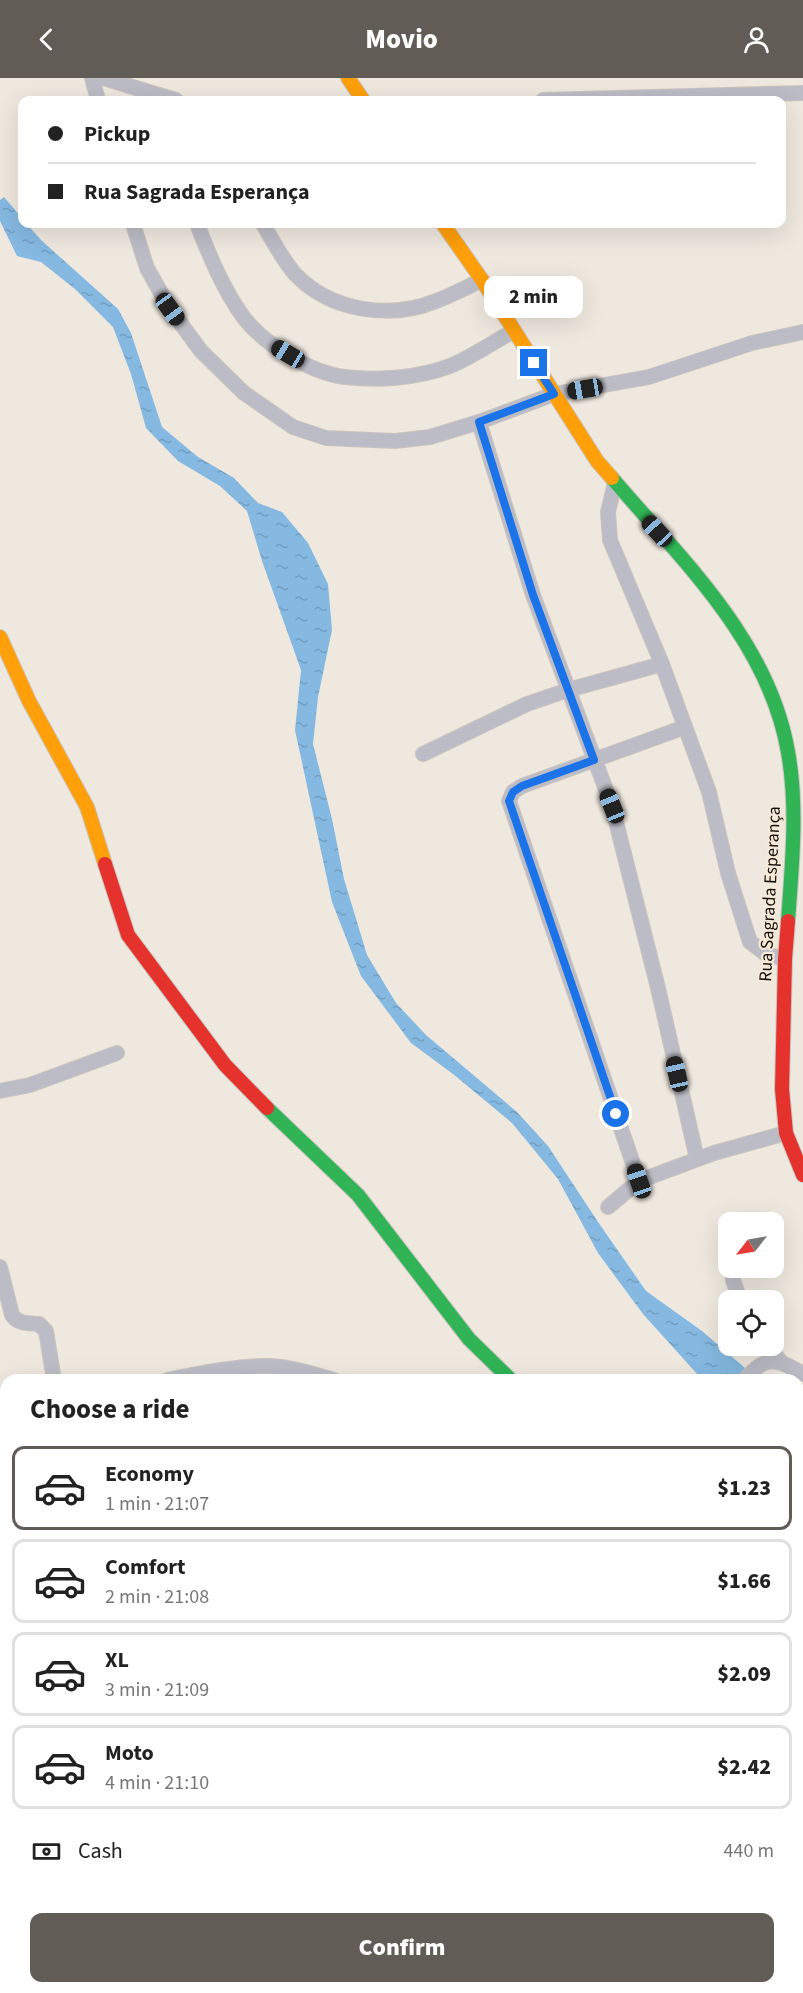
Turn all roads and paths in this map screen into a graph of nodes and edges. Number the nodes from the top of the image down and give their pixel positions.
1 (92, 78) edge
2 (104, 78) edge
3 (348, 78) edge
4 (803, 93) edge
5 (97, 96) edge
6 (150, 96) edge
7 (360, 96) edge
8 (692, 96) edge
9 (134, 228) edge
10 (199, 228) edge
11 (265, 228) edge
12 (446, 228) edge
13 (482, 280) junction
14 (514, 331) junction
15 (803, 332) edge
16 (554, 394) junction
17 (479, 422) junction
18 (615, 483) junction
19 (0, 637) edge
20 (662, 664) junction
21 (568, 690) junction
22 (685, 727) junction
23 (803, 746) edge
24 (788, 751) junction
25 (423, 754) dead end
26 (594, 760) junction
27 (785, 959) junction
28 (117, 1053) dead end
29 (0, 1091) edge
30 (786, 1133) junction
31 (697, 1159) junction
32 (803, 1175) edge
33 (639, 1181) junction
34 (608, 1207) dead end
35 (0, 1267) edge
36 (776, 1356) edge
37 (780, 1362) junction
38 (53, 1374) edge
39 (206, 1374) edge
40 (311, 1374) edge
41 (505, 1374) edge
42 (752, 1374) edge
43 (803, 1374) edge

1 - 5 street
2 - 6 street
3 - 7 street
4 - 8 street
9 - 17 street
10 - 14 street
11 - 13 street
12 - 13 street, Rua Sagrada Esperança
13 - 14 street, Rua Sagrada Esperança
14 - 16 street, Rua Sagrada Esperança
15 - 16 street
16 - 17 street
16 - 18 street, Rua Sagrada Esperança
17 - 21 street
18 - 20 street
18 - 24 street, Rua Sagrada Esperança
19 - 41 street
20 - 21 street
20 - 22 street
21 - 25 street
21 - 26 street
22 - 26 street
22 - 27 street
23 - 24 street
24 - 27 street, Rua Sagrada Esperança
26 - 31 street
26 - 33 street
27 - 30 street, Rua Sagrada Esperança
28 - 29 street
30 - 31 street
30 - 32 street, Rua Sagrada Esperança
31 - 33 street
33 - 34 street
35 - 38 street
36 - 37 street
37 - 42 street
37 - 43 street
39 - 40 street

